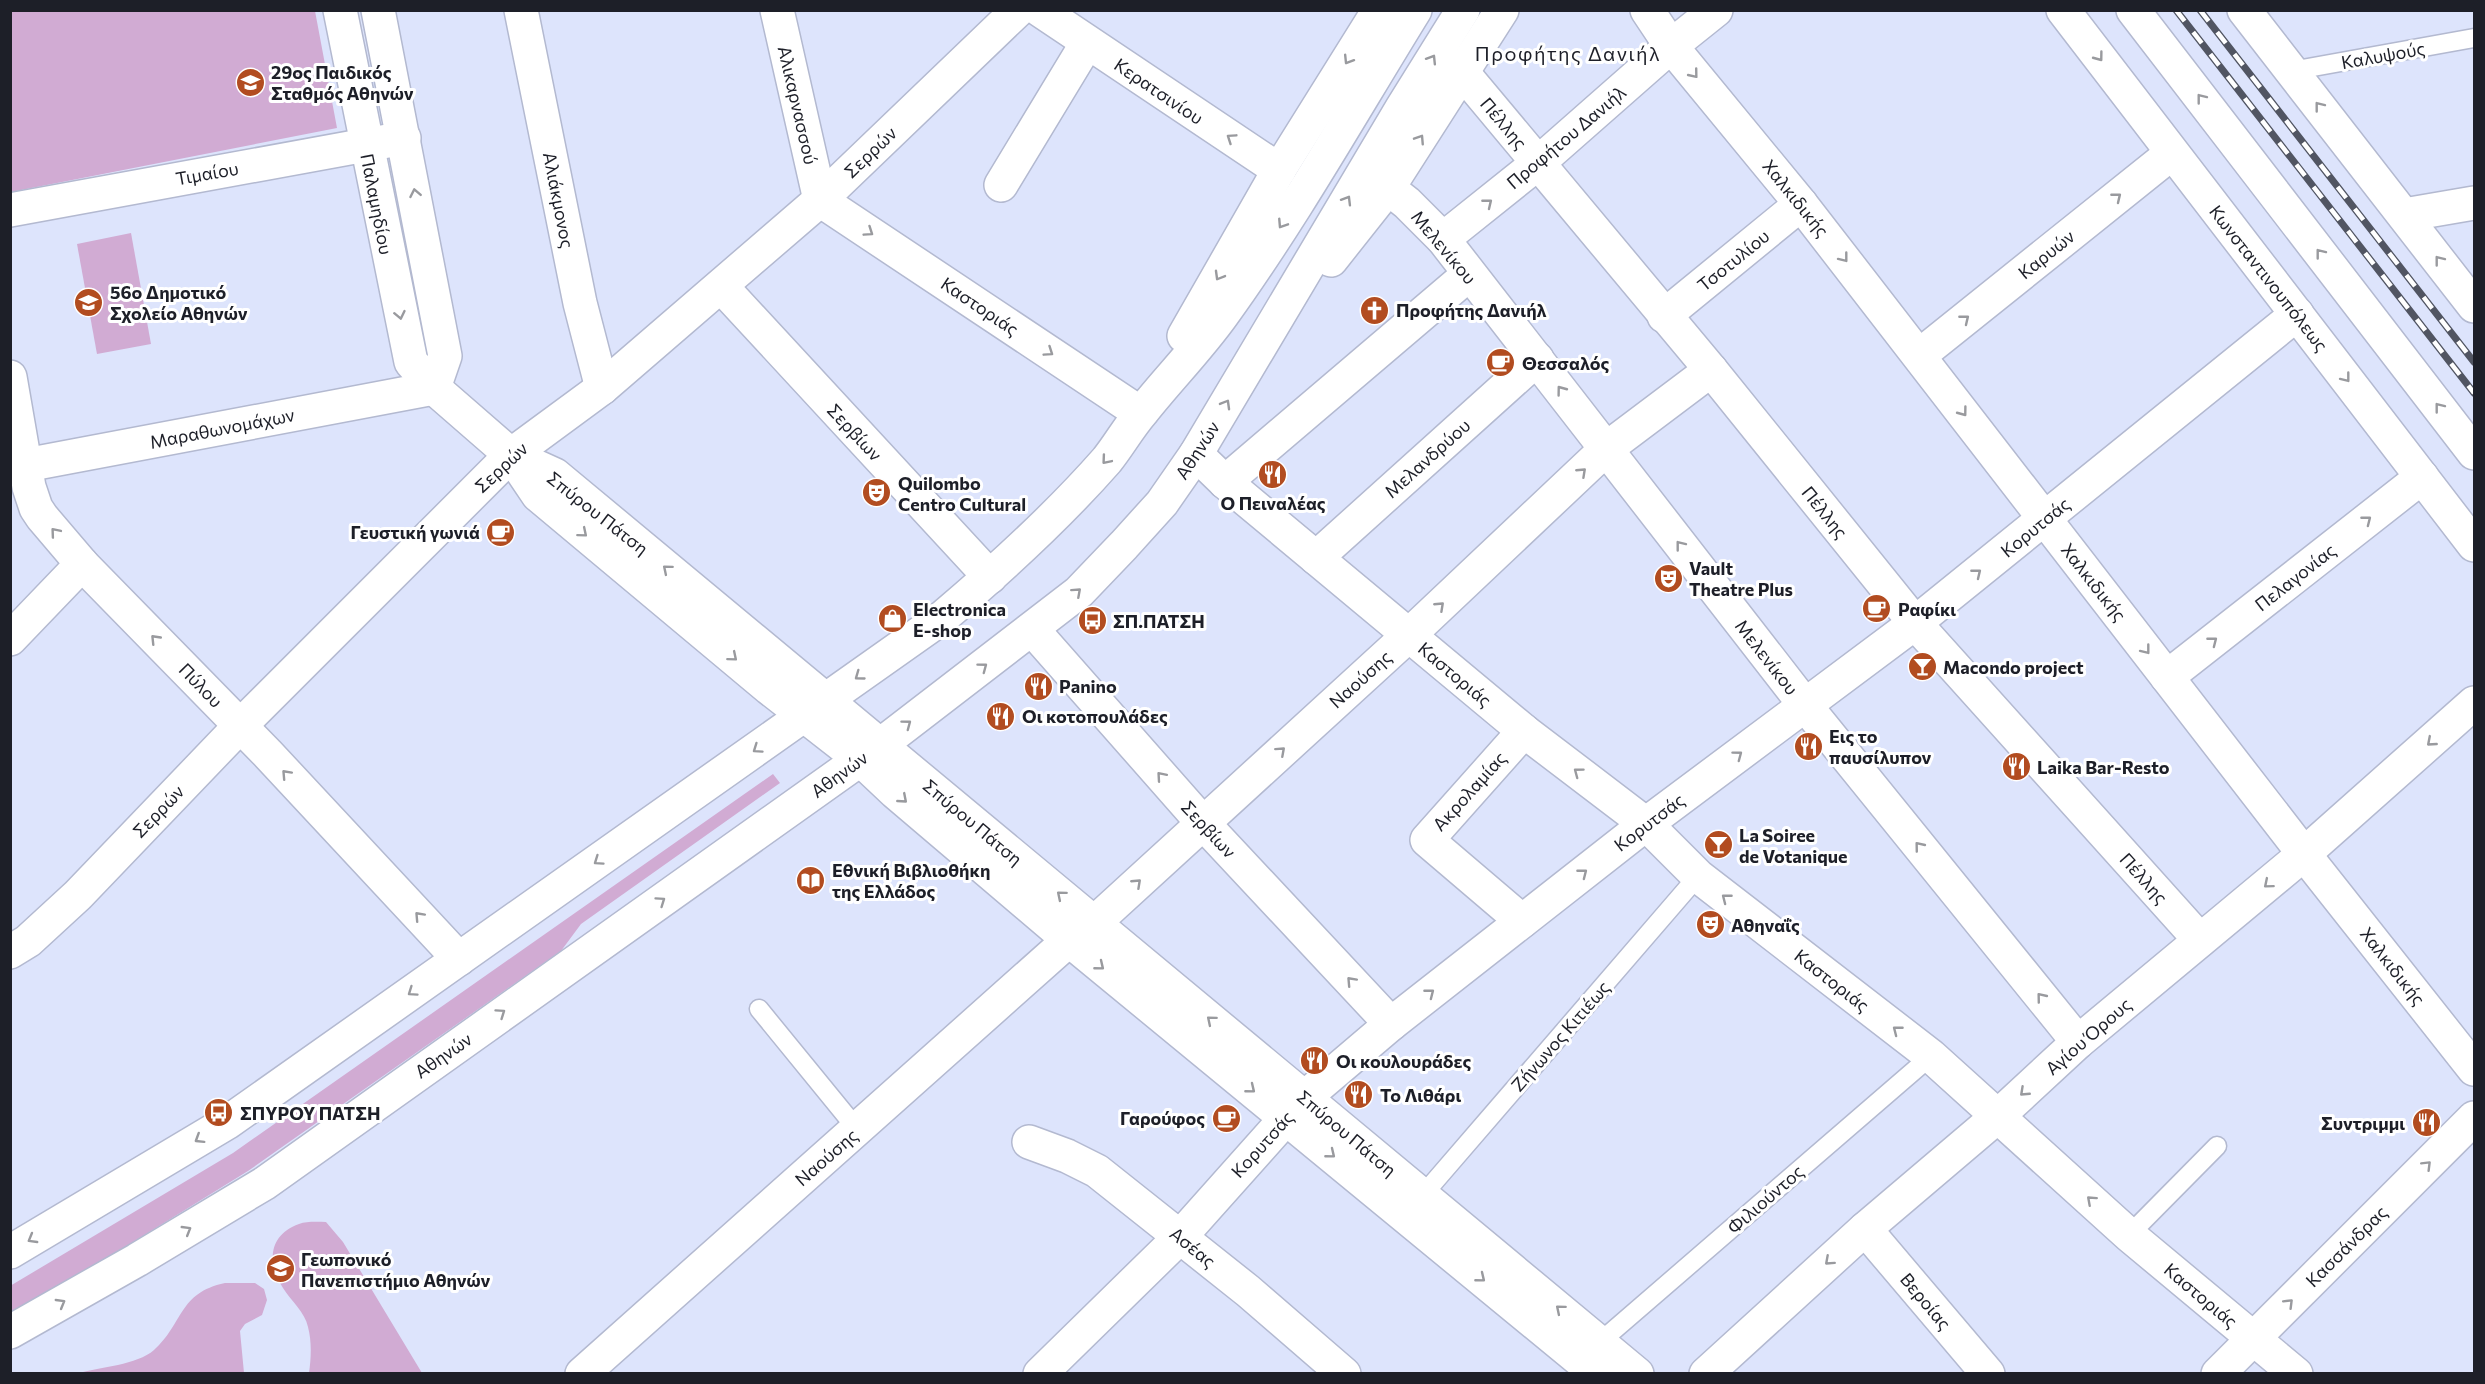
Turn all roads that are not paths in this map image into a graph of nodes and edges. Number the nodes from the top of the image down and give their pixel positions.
1 (340, 10) edge
2 (378, 10) edge
3 (521, 10) edge
4 (777, 10) edge
5 (1018, 10) edge
6 (1040, 10) edge
7 (1379, 10) edge
8 (1415, 10) edge
9 (1463, 10) edge
10 (1503, 10) edge
11 (1647, 10) edge
12 (1716, 10) edge
13 (2063, 10) edge
14 (2133, 10) edge
15 (2244, 10) edge
16 (2475, 38) edge
17 (1087, 43) junction
18 (1671, 46) junction
19 (2291, 71) junction
20 (1463, 73) junction
21 (404, 138) junction
22 (366, 144) junction
23 (2172, 153) junction
24 (1538, 163) junction
25 (1279, 170) junction
26 (1001, 185) dead end
27 (1388, 188) junction
28 (820, 200) junction
29 (2475, 203) edge
30 (1801, 204) junction
31 (10, 210) edge
32 (2404, 215) junction
33 (1443, 239) junction
34 (1468, 274) junction
35 (721, 286) junction
36 (2475, 306) edge
37 (2297, 314) junction
38 (1664, 316) junction
39 (1920, 356) junction
40 (1253, 357) junction
41 (1537, 359) junction
42 (1711, 370) junction
43 (10, 376) edge
44 (434, 388) junction
45 (602, 388) junction
46 (1140, 413) junction
47 (1606, 449) junction
48 (2475, 453) edge
49 (1196, 454) junction
50 (512, 455) junction
51 (18, 467) edge
52 (2422, 477) junction
53 (1225, 483) junction
54 (2045, 520) junction
55 (2475, 545) edge
56 (1316, 558) junction
57 (82, 564) junction
58 (990, 577) junction
59 (1915, 623) junction
60 (1032, 629) junction
61 (1409, 635) junction
62 (10, 639) edge
63 (2167, 677) junction
64 (2475, 703) edge
65 (1805, 705) junction
66 (815, 707) junction
67 (240, 726) junction
68 (1524, 731) junction
69 (870, 753) junction
70 (1202, 822) junction
71 (1646, 824) junction
72 (2304, 854) junction
73 (1698, 876) junction
74 (1522, 921) junction
75 (1081, 932) junction
76 (2200, 940) junction
77 (10, 952) edge
78 (459, 959) junction
79 (759, 1009) dead end
80 (1391, 1024) junction
81 (2078, 1042) junction
82 (1931, 1056) junction
83 (2475, 1069) edge
84 (1295, 1107) junction
85 (1998, 1116) junction
86 (2475, 1119) edge
87 (857, 1130) junction
88 (1029, 1142) dead end
89 (2217, 1146) dead end
90 (1422, 1196) junction
91 (1865, 1229) junction
92 (2129, 1235) junction
93 (1180, 1237) junction
94 (10, 1252) edge
95 (10, 1332) edge
96 (2254, 1338) junction
97 (1582, 1360) edge
98 (582, 1374) edge
99 (1040, 1374) edge
100 (1344, 1374) edge
101 (1637, 1374) edge
102 (1706, 1374) edge
103 (1988, 1374) edge
104 (2218, 1374) edge
105 (2296, 1374) edge

1 - 22 main road, Παλαμηδίου
2 - 21 main road
3 - 45 main road, Αλιάκμονος
4 - 28 main road, Αλικαρνασσού
5 - 28 main road, Σερρών
6 - 17 main road, Κερατσινίου
7 -> 25 main road
8 -> 46 main road
40 -> 9 main road, Αθηνών
10 - 20 main road
11 - 18 main road, Χαλκιδικής
12 - 18 main road, Προφήτου Δανιήλ
13 -> 23 main road, Κωνσταντινουπόλεως
48 -> 14 main road
15 - 19 main road
16 - 19 lane, Καλυψούς
25 -> 17 main road, Κερατσινίου
17 - 26 main road
18 - 24 main road, Προφήτου Δανιήλ
18 -> 30 main road, Χαλκιδικής
32 -> 19 main road
20 - 24 main road, Πέλλης
27 -> 20 main road
21 - 22 main road, Τιμαίου
44 -> 21 main road
22 - 31 main road, Τιμαίου
22 -> 44 main road, Παλαμηδίου
23 - 37 main road, Κωνσταντινουπόλεως
39 -> 23 main road, Καρυών
33 -> 24 main road, Προφήτου Δανιήλ
24 - 38 main road, Πέλλης
25 -> 46 main road
27 - 33 main road, Μελενίκου
27 - 40 main road
28 - 35 main road, Σερρών
28 -> 46 main road, Καστοριάς
29 - 32 main road
30 - 38 main road, Τσοτυλίου
30 -> 39 main road, Χαλκιδικής
36 -> 32 main road
33 - 34 main road, Μελενίκου
34 - 41 main road, Μελενίκου
34 - 53 main road
35 - 45 main road, Σερρών
35 - 58 main road, Σερβίων
37 -> 52 main road, Κωνσταντινουπόλεως
37 - 54 main road, Κορυτσάς
38 - 42 main road, Πέλλης
39 -> 54 main road, Χαλκιδικής
49 -> 40 main road, Αθηνών
47 -> 41 main road, Μελενίκου
41 - 56 main road, Μελανδρύου
42 - 47 main road, Ναούσης
42 - 59 main road, Πέλλης
43 - 51 main road, Πύλου
44 - 50 main road, Παλαμηδίου
44 - 51 main road, Μαραθωνομάχων
45 - 50 main road, Σερρών
46 -> 58 main road
61 -> 47 main road, Ναούσης
65 -> 47 main road, Μελενίκου
49 - 53 main road, Καστοριάς
60 -> 49 main road, Αθηνών
50 - 66 main road, Σπύρου Πάτση
50 - 67 main road, Σερρών
57 -> 51 main road, Πύλου
52 - 55 main road, Κωνσταντινουπόλεως
63 -> 52 main road, Πελαγονίας
53 - 56 main road, Καστοριάς
59 -> 54 main road, Κορυτσάς
54 -> 63 main road, Χαλκιδικής
56 - 61 main road, Καστοριάς
57 - 62 main road
67 -> 57 main road, Πύλου
58 -> 66 main road
59 - 65 main road, Κορυτσάς
59 - 76 main road, Πέλλης
69 -> 60 main road, Αθηνών
70 -> 60 main road, Σερβίων
61 - 68 main road, Καστοριάς
70 -> 61 main road, Ναούσης
63 - 72 main road, Χαλκιδικής
64 -> 72 main road, Αγίου Όρους
71 -> 65 main road, Κορυτσάς
81 -> 65 main road, Μελενίκου
66 - 69 main road, Σπύρου Πάτση
66 -> 78 main road
67 - 77 main road, Σερρών
78 -> 67 main road, Πύλου
71 -> 68 main road, Καστοριάς
68 - 74 main road, Ακρολαμίας
69 - 75 main road, Σπύρου Πάτση
95 -> 69 main road, Αθηνών
75 -> 70 main road, Ναούσης
80 -> 70 main road, Σερβίων
71 - 73 main road, Καστοριάς
74 -> 71 main road, Κορυτσάς
72 -> 76 main road, Αγίου Όρους
72 - 83 main road, Χαλκιδικής
82 -> 73 main road, Καστοριάς
73 - 90 lane, Ζήνωνος Κιτιέως
80 -> 74 main road, Κορυτσάς
75 - 84 main road, Σπύρου Πάτση
75 - 87 main road, Ναούσης
76 - 81 main road, Αγίου Όρους
78 -> 94 main road
79 - 87 lane
80 - 84 main road, Κορυτσάς
81 -> 85 main road, Αγίου Όρους
82 - 85 main road, Καστοριάς
82 - 97 lane, Φιλιούντος
84 - 90 main road, Σπύρου Πάτση
84 - 93 main road, Κορυτσάς
84 -> 97 main road, Σπύρου Πάτση
85 - 91 main road, Αγίου Όρους
92 -> 85 main road, Καστοριάς
96 -> 86 main road, Κασσάνδρας
87 - 98 main road, Ναούσης
88 - 93 main road, Ασέας
89 - 92 lane
97 -> 90 main road, Σπύρου Πάτση
91 -> 102 main road, Αγίου Όρους
91 - 103 main road, Βεροίας
92 - 96 main road, Καστοριάς
93 - 99 main road, Κορυτσάς
93 - 100 main road, Ασέας
96 - 104 main road, Κασσάνδρας
96 - 105 main road, Καστοριάς
97 - 101 main road, Σπύρου Πάτση

